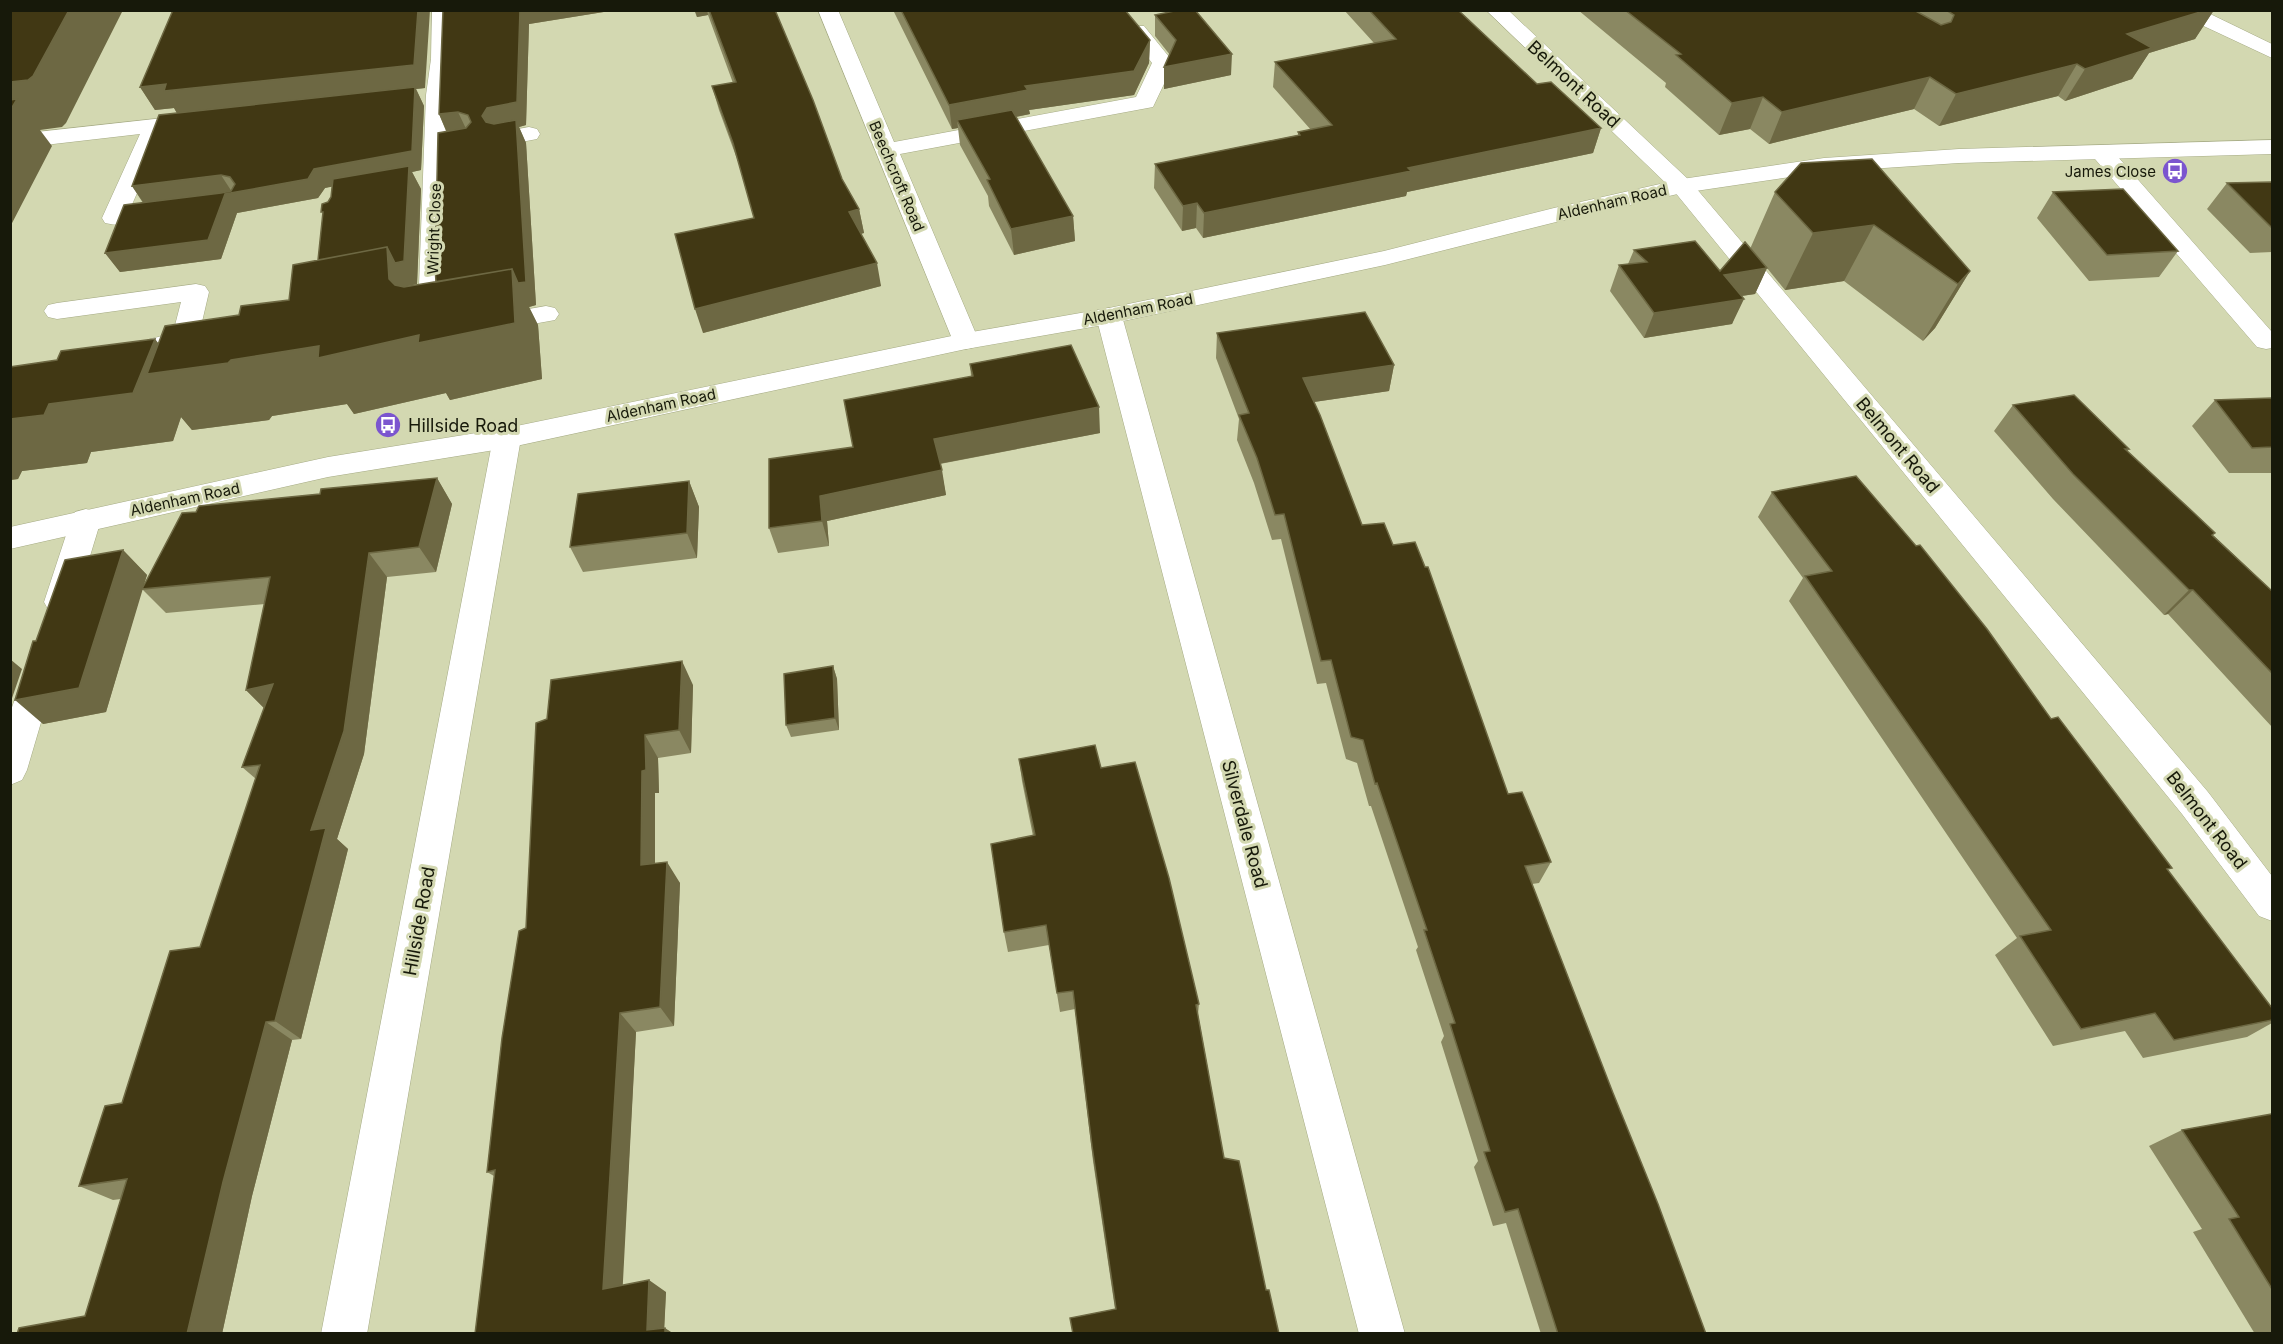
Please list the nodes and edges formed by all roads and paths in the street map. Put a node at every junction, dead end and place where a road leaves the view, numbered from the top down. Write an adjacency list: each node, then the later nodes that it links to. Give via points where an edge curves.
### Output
1 (442, 10): 17 (street, Wright Close, via 441,59 425,96 447,147 424,179 433,302)
2 (828, 10): 13 (street, Beechcroft Road)
3 (1496, 10): 15 (street, Belmont Road)
4 (2185, 10): 6 (street)
5 (1137, 30): 13 (street, via 1163,63 1145,102)
6 (2272, 52)
7 (221, 119): 8 (street)
8 (155, 126): 11 (street); 16 (street, via 114,219)
9 (529, 134): 10 (street)
10 (505, 138)
11 (10, 142)
12 (2272, 147): 14 (street, Aldenham Road)
13 (886, 150): 22 (street, Beechcroft Road)
14 (2103, 154): 15 (street, Aldenham Road, via 1959,156 1824,165); 23 (street)
15 (1682, 186): 20 (street, Aldenham Road, via 1384,258); 29 (street, Belmont Road, via 2195,803)
16 (190, 208)
17 (373, 303)
18 (57, 311): 24 (street, via 196,292 197,336)
19 (546, 314): 21 (street)
20 (1108, 315): 22 (street, Aldenham Road); 31 (street, Silverdale Road)
21 (469, 328)
22 (966, 341): 25 (street, Aldenham Road)
23 (2266, 341)
24 (131, 350)
25 (507, 438): 26 (street, Aldenham Road, via 328,467); 30 (street, Hillside Road)
26 (86, 520): 27 (street, Aldenham Road); 28 (street)
27 (10, 538)
28 (10, 770)
29 (2272, 904)
30 (344, 1334)
31 (1382, 1334)

